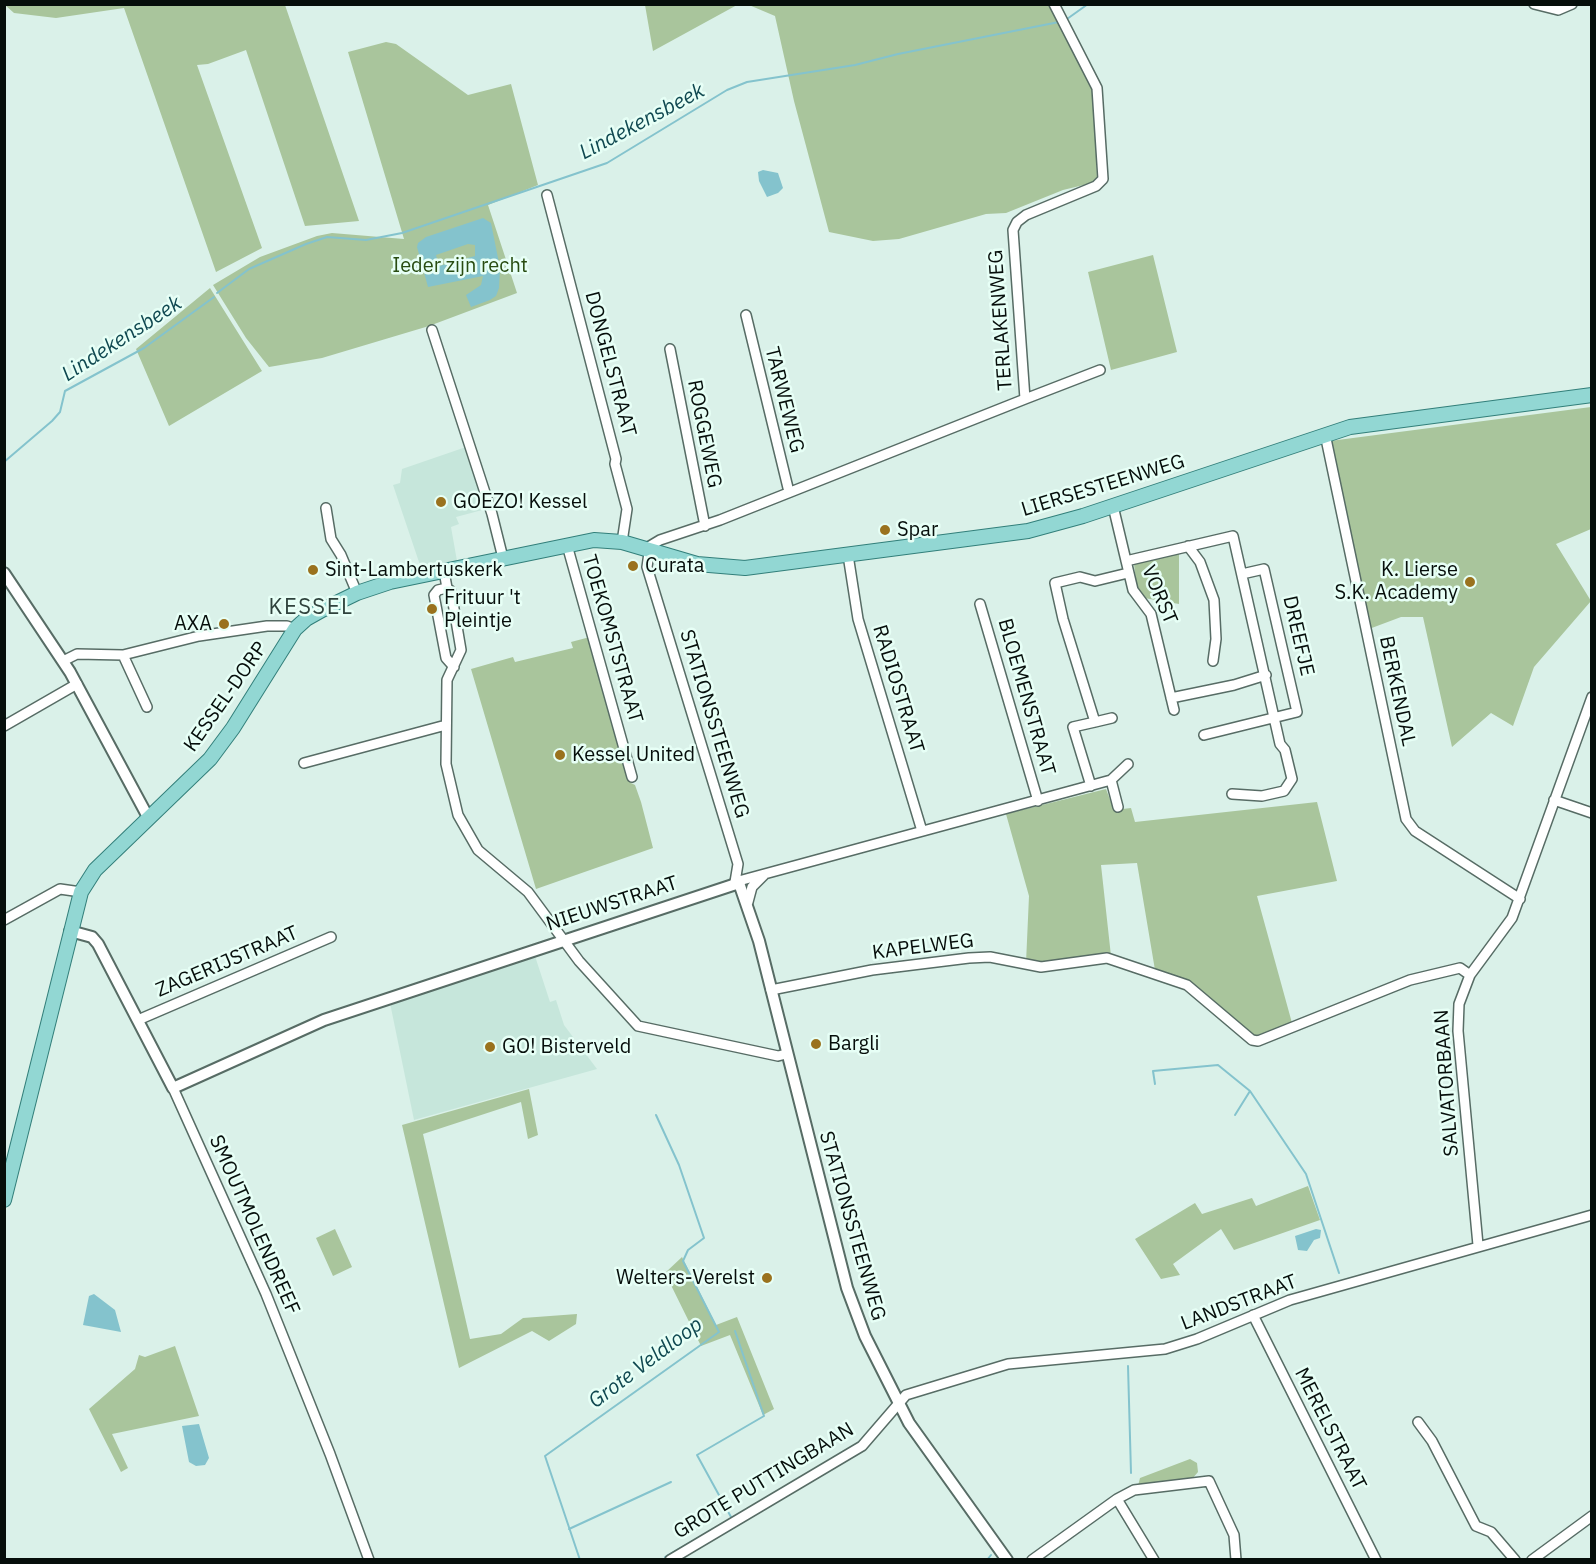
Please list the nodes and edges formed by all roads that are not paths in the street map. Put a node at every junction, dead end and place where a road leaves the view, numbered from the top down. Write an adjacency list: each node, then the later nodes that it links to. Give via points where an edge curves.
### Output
1 (1054, 4): 10 (street, TERLAKENWEG, via 1097,88 1103,179 1096,186 1026,215 1013,230)
2 (1534, 4): 3 (street, via 1557,10)
3 (1572, 4)
4 (548, 195): 16 (street, DONGELSTRAAT, via 627,509)
5 (746, 315): 12 (street, TARWEWEG)
6 (432, 330): 21 (street)
7 (670, 349): 15 (street, ROGGEWEG)
8 (1100, 370): 10 (street)
9 (1592, 395): 11 (main road, LIERSESTEENWEG, via 1350,427)
10 (1025, 399): 12 (street, TERLAKENWEG)
11 (1325, 434): 13 (main road, LIERSESTEENWEG); 62 (street, BERKENDAL, via 1406,819 1415,831)
12 (789, 492): 15 (street, TERLAKENWEG)
13 (1113, 506): 20 (main road, LIERSESTEENWEG, via 1028,531); 22 (street, VORST)
14 (326, 508): 28 (street, via 331,539)
15 (705, 526): 19 (street, TERLAKENWEG, via 654,542)
16 (622, 542): 17 (main road, KESSEL-DORP, via 594,540); 19 (main road, LIERSESTEENWEG)
17 (567, 545): 21 (main road, KESSEL-DORP); 49 (street, TOEKOMSTSTRAAT)
18 (1188, 546): 22 (street); 26 (street, DREEFJE, via 1233,536); 33 (street, via 1200,562 1214,600)
19 (648, 551): 20 (main road, LIERSESTEENWEG, via 726,568); 60 (street, STATIONSSTEENWEG, via 647,567 738,864)
20 (848, 555): 58 (street, RADIOSTRAAT, via 858,619)
21 (503, 558): 23 (main road, KESSEL-DORP)
22 (1126, 561): 25 (street, VORST)
23 (444, 571): 27 (street); 28 (main road, KESSEL-DORP)
24 (4, 573): 32 (street)
25 (1128, 573): 38 (street, VORST, via 1133,590 1151,614); 43 (street, via 1095,581 1080,577 1055,583)
26 (1242, 574): 35 (street, DREEFJE); 41 (street, DREEFJE, via 1263,569 1266,580 1297,712)
27 (447, 588): 34 (street, via 451,591 461,650); 34 (street, via 434,595 446,658)
28 (357, 593): 30 (main road, KESSEL-DORP, via 306,619)
29 (980, 604): 54 (street, BLOEMENSTRAAT)
30 (295, 629): 31 (street, via 267,626 213,634); 57 (main road, KESSEL-DORP, via 216,752)
31 (123, 655): 32 (street, via 77,654); 39 (street)
32 (63, 661): 36 (street)
33 (1213, 661)
34 (454, 667): 44 (street, via 447,681)
35 (1266, 675): 38 (street); 41 (street, DREEFJE)
36 (77, 684): 45 (street); 57 (street)
37 (1592, 697): 53 (street, SALVATORBAAN)
38 (1171, 698): 40 (street, VORST)
39 (147, 707)
40 (1174, 710)
41 (1276, 717): 46 (street, DREEFJE); 52 (street, via 1292,779 1284,791 1262,796)
42 (1112, 718): 43 (street)
43 (1095, 722): 51 (street, via 1072,727)
44 (446, 725): 47 (street); 67 (street, via 446,764 458,815 468,834 480,853 528,892)
45 (4, 726)
46 (1204, 735)
47 (304, 763)
48 (1128, 764): 50 (street)
49 (632, 777)
50 (1111, 780): 51 (street); 55 (street)
51 (1090, 786): 54 (street, NIEUWSTRAAT)
52 (1232, 794)
53 (1554, 800): 56 (street); 62 (street, SALVATORBAAN)
54 (1038, 801): 58 (street, NIEUWSTRAAT)
55 (1118, 807)
56 (1592, 813)
57 (148, 818): 61 (main road, KESSEL-DORP, via 95,870)
58 (922, 831): 59 (street, NIEUWSTRAAT)
59 (767, 873): 60 (street, NIEUWSTRAAT); 63 (street, via 752,887)
60 (735, 882): 63 (street, STATIONSSTEENWEG, via 741,885); 67 (street, NIEUWSTRAAT)
61 (81, 892): 64 (street, via 60,889); 65 (main road, KESSEL-DORP)
62 (1520, 898): 68 (street, SALVATORBAAN, via 1499,939)
63 (748, 902): 69 (street, STATIONSSTEENWEG)
64 (4, 920)
65 (70, 931): 70 (street, SMOUTMOLENDREEF, via 92,937 98,944); 73 (main road, KESSEL-DORP)
66 (331, 937): 70 (street, ZAGERIJSTRAAT)
67 (562, 940): 71 (street, via 638,1026 778,1056); 72 (street, NIEUWSTRAAT, via 324,1020)
68 (1470, 975): 69 (street, KAPELWEG, via 1460,968 1410,980 1258,1041 1187,985 1107,958 1041,967 990,957 969,958 872,970); 75 (street, SALVATORBAAN, via 1459,1004 1458,1031)
69 (771, 990): 71 (street, STATIONSSTEENWEG)
70 (138, 1020): 72 (street, SMOUTMOLENDREEF)
71 (786, 1054): 77 (street, STATIONSSTEENWEG, via 847,1288 872,1353)
72 (173, 1088): 81 (street, SMOUTMOLENDREEF, via 266,1294)
73 (4, 1200)
74 (1592, 1215): 75 (street, LANDSTRAAT)
75 (1478, 1245): 76 (street, LANDSTRAAT, via 1290,1300)
76 (1253, 1315): 77 (street, LANDSTRAAT, via 1165,1349 1008,1364 917,1390); 87 (street, MERELSTRAAT)
77 (897, 1402): 82 (street, GROTE PUTTINGBAAN, via 862,1446); 83 (street, STATIONSSTEENWEG)
78 (1418, 1422): 88 (street, via 1476,1526 1491,1532)
79 (1117, 1499): 84 (street); 85 (street); 86 (street, via 1134,1490 1209,1481 1234,1535)
80 (1592, 1516): 89 (street)
81 (369, 1560)
82 (670, 1560)
83 (1007, 1560)
84 (1032, 1560)
85 (1154, 1560)
86 (1236, 1560)
87 (1376, 1560)
88 (1515, 1560)
89 (1532, 1560)

